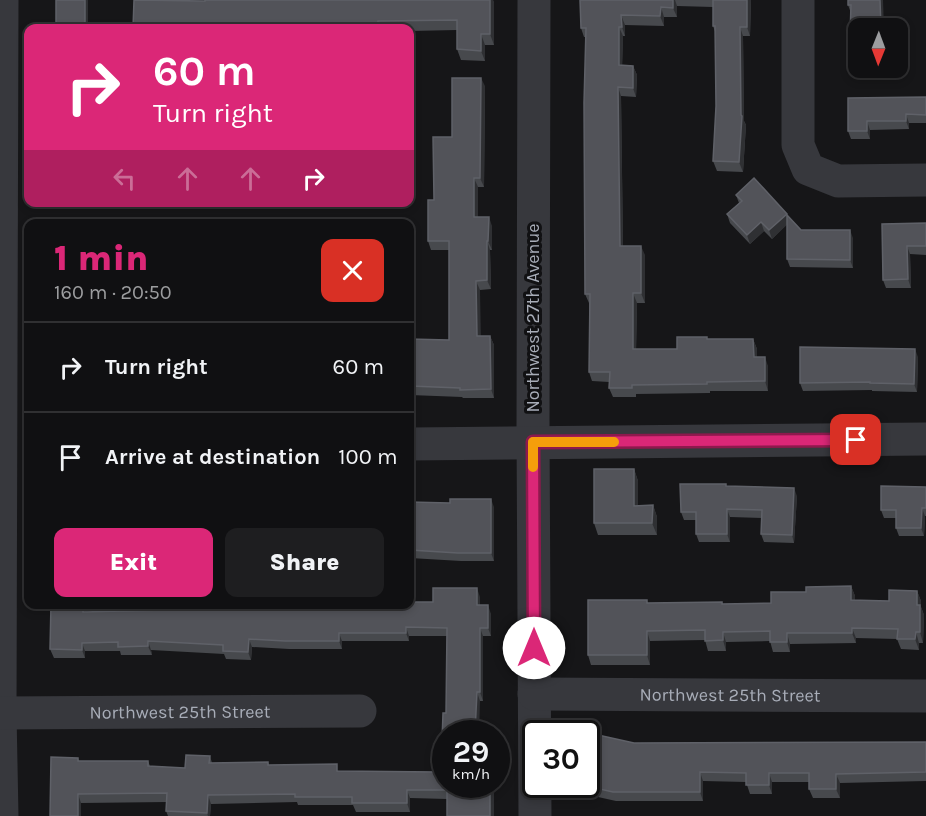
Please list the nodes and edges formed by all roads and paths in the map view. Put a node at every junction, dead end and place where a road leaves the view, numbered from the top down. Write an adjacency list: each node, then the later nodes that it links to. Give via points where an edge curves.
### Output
1 (2, 0): 5 (street)
2 (534, 0): 7 (street, Northwest 27th Avenue)
3 (798, 0): 4 (street, via 798,145 808,169 838,181)
4 (926, 180)
5 (16, 195): 12 (street)
6 (926, 439): 7 (street)
7 (533, 442): 8 (street); 9 (street, Northwest 27th Avenue)
8 (414, 444)
9 (534, 694): 10 (street, Northwest 25th Street); 14 (street, Northwest 27th Avenue)
10 (926, 696)
11 (360, 711): 12 (street, Northwest 25th Street)
12 (0, 714): 13 (street)
13 (2, 816)
14 (535, 816)

